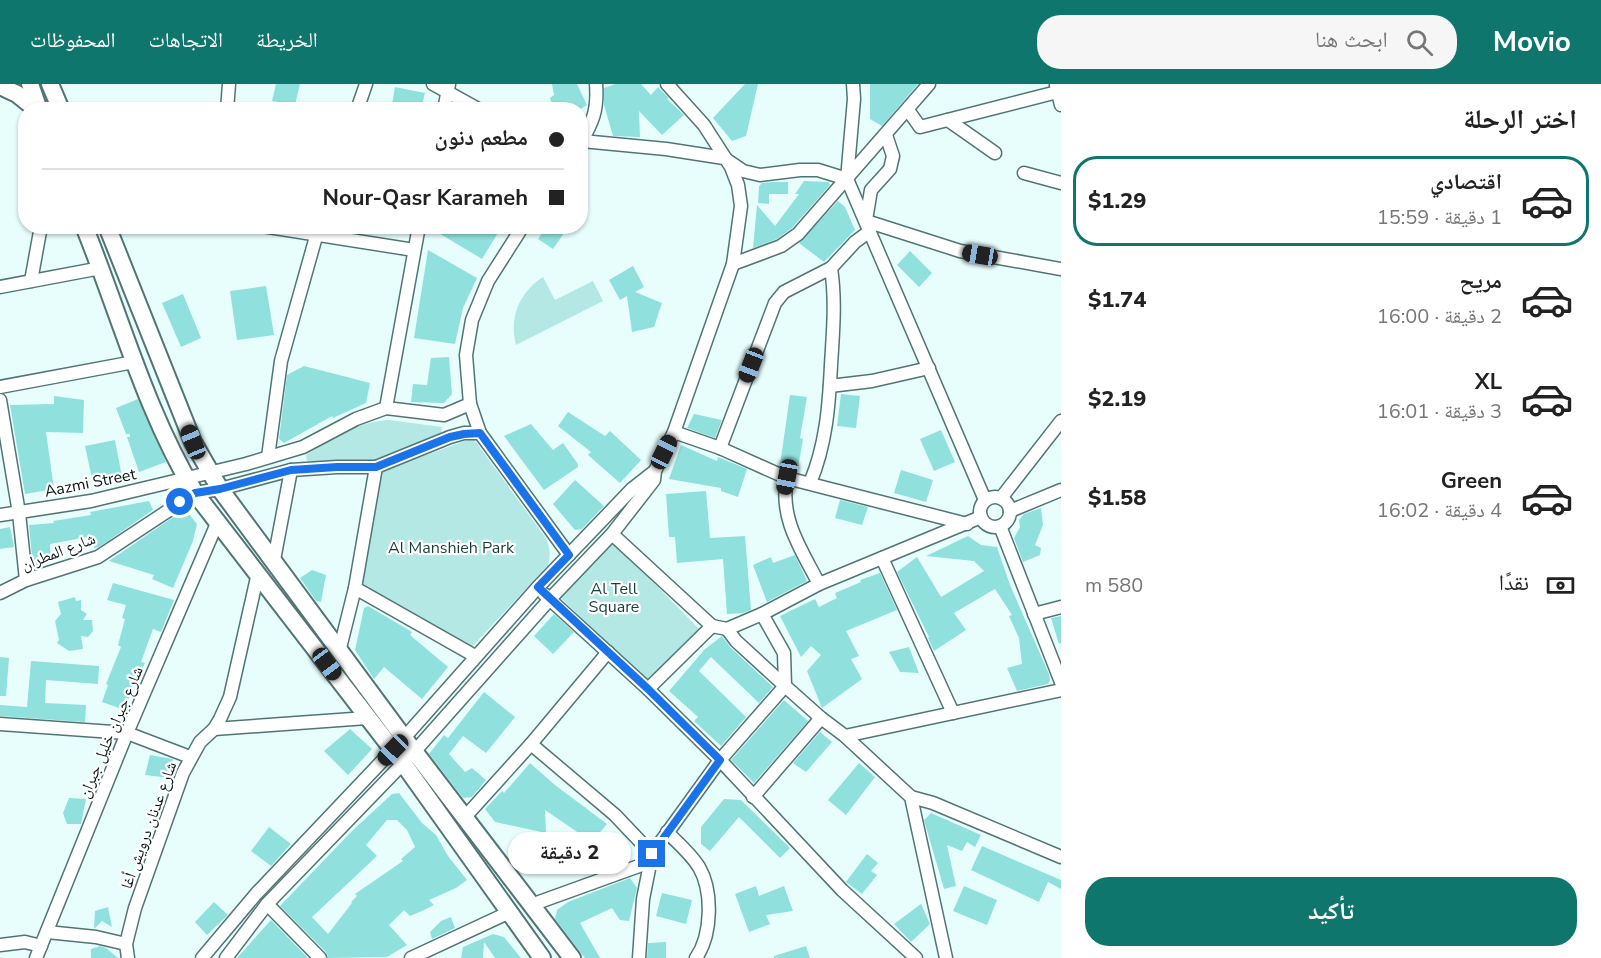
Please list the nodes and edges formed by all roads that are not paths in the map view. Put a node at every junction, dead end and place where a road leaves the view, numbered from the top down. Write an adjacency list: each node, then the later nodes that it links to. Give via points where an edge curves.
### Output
1 (30, 84): 14 (highway)
2 (50, 84): 15 (highway)
3 (230, 84): 16 (street)
4 (366, 84): 17 (street)
5 (433, 84): 11 (street)
6 (596, 84): 22 (street, via 596,109)
7 (667, 84): 26 (street, via 704,125)
8 (853, 84): 28 (street)
9 (930, 84): 20 (street)
10 (0, 86): 13 (highway)
11 (448, 88): 18 (street)
12 (1058, 89): 19 (street); 21 (street)
13 (28, 102)
14 (36, 102)
15 (58, 102)
16 (228, 102)
17 (360, 102)
18 (468, 102)
19 (1061, 105)
20 (908, 110): 21 (street, via 920,127); 23 (street)
21 (948, 120): 25 (street)
22 (588, 131)
23 (886, 135): 28 (street); 30 (street, via 893,156 890,169 871,190)
24 (588, 143): 26 (street)
25 (994, 153)
26 (724, 158): 28 (street, via 743,171 760,175 818,170); 39 (street, via 736,177 740,195)
27 (1024, 173): 29 (street)
28 (847, 179): 30 (street); 39 (street, via 790,242)
29 (1061, 183)
30 (868, 226): 41 (street); 42 (street, via 960,251); 46 (street)
31 (40, 234): 43 (street)
32 (87, 234): 40 (highway)
33 (110, 234): 64 (highway, via 193,442)
34 (317, 234): 59 (street, via 281,361)
35 (333, 234): 38 (street)
36 (417, 234): 38 (street)
37 (518, 234): 50 (street, via 488,281 472,320 466,355)
38 (414, 250): 51 (street)
39 (733, 264): 54 (street)
40 (100, 268): 43 (street); 45 (highway)
41 (831, 268): 47 (street, via 835,314); 58 (street, via 784,292 775,303)
42 (1061, 269)
43 (31, 281): 44 (street)
44 (0, 287)
45 (134, 362): 48 (street); 67 (highway)
46 (929, 368): 47 (street); 71 (street)
47 (830, 386): 66 (street, via 825,438)
48 (0, 387)
49 (0, 400): 73 (street)
50 (470, 404): 52 (street); 55 (street)
51 (386, 408): 52 (street); 57 (street)
52 (444, 415): 56 (street)
53 (1061, 421): 70 (street)
54 (674, 432): 58 (street); 63 (street)
55 (480, 433): 56 (street); 80 (street)
56 (450, 437): 60 (street)
57 (303, 447): 59 (street); 61 (street)
58 (720, 448): 65 (street)
59 (268, 457): 64 (street)
60 (376, 467): 61 (street, شارع المطران); 87 (street)
61 (308, 468): 62 (street, شارع المطران)
62 (291, 470): 68 (street, شارع المطران); 82 (street)
63 (655, 471): 79 (street, via 650,488); 80 (street, via 632,489)
64 (210, 472): 67 (street); 68 (highway)
65 (787, 477): 66 (street); 85 (street, via 784,504)
66 (810, 483): 77 (street)
67 (191, 485): 68 (street, شارع المطران); 73 (street, Aazmi Street); 76 (highway); 84 (street, شارع المطران, via 98,557)
68 (220, 489): 82 (highway)
69 (1061, 490): 72 (street)
70 (1001, 498): 71 (street); 72 (street)
71 (985, 500): 75 (street)
72 (1010, 511): 78 (street)
73 (19, 513): 74 (street, Aazmi Street); 84 (street)
74 (0, 515)
75 (981, 517): 77 (street); 78 (street, via 987,524)
76 (218, 521): 83 (highway); 107 (street, شارع جبران خليل جبران)
77 (967, 524): 81 (street)
78 (1000, 526): 92 (street)
79 (612, 534): 89 (street); 93 (street)
80 (569, 555): 86 (street)
81 (882, 558): 85 (street); 102 (street)
82 (274, 560): 95 (highway)
83 (258, 573): 103 (highway); 106 (street, شارع عدنان درويش أغا, via 233,685)
84 (26, 580): 88 (street, شارع المطران)
85 (819, 585): 91 (street)
86 (538, 587): 89 (street); 97 (street)
87 (355, 588): 95 (street); 97 (street)
88 (0, 593)
89 (550, 599): 96 (street); 110 (street)
90 (1061, 607): 92 (street)
91 (762, 614): 94 (street); 99 (street, via 784,653)
92 (1034, 614): 98 (street)
93 (712, 626): 94 (street); 100 (street)
94 (727, 628): 99 (street)
95 (339, 652): 110 (highway)
96 (608, 652): 100 (street); 109 (street)
97 (475, 656): 110 (street)
98 (1061, 682)
99 (785, 686): 104 (street); 112 (street)
100 (648, 689): 112 (street)
101 (1061, 690): 102 (street)
102 (953, 713): 108 (street)
103 (368, 718): 106 (street); 110 (highway)
104 (820, 718): 108 (street); 113 (street)
105 (0, 724): 107 (street)
106 (214, 729): 111 (street, شارع عدنان درويش أغا)
107 (127, 733): 111 (street); 122 (street, شارع جبران خليل جبران)
108 (845, 736): 114 (street)
109 (531, 744): 115 (street); 118 (street, via 615,815)
110 (404, 750): 115 (highway); 119 (street); 121 (highway); 127 (street, via 256,894)
111 (190, 757): 123 (street, شارع عدنان درويش أغا, via 135,908)
112 (720, 760): 113 (street); 116 (street)
113 (753, 797): 135 (street, via 842,890)
114 (911, 797): 117 (street); 136 (street)
115 (465, 817): 120 (highway)
116 (667, 832): 118 (street); 134 (street, via 700,869 707,890 706,934)
117 (1061, 857)
118 (651, 858): 120 (street); 133 (street, via 643,899)
119 (267, 904): 128 (street); 129 (street)
120 (531, 905): 132 (highway)
121 (510, 912): 130 (street); 131 (highway)
122 (47, 932): 123 (street); 125 (street, شارع جبران خليل جبران)
123 (126, 944): 126 (street, شارع عدنان درويش أغا)
124 (0, 945): 125 (street, via 25,942)
125 (39, 952)
126 (128, 958)
127 (202, 958)
128 (226, 958)
129 (320, 958)
130 (411, 958)
131 (542, 958)
132 (572, 958)
133 (639, 958)
134 (696, 958)
135 (916, 958)
136 (946, 958)

